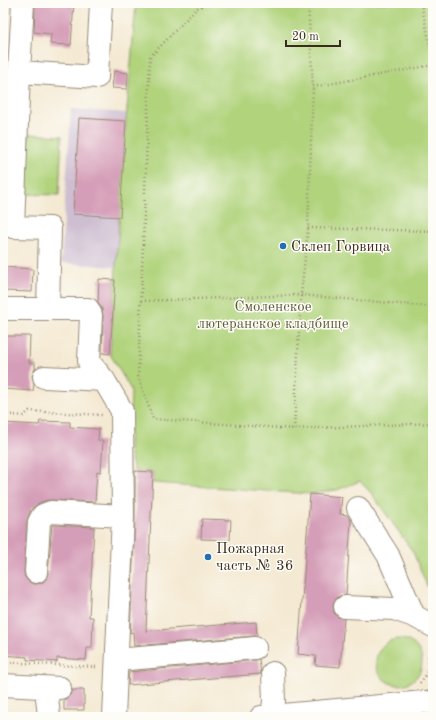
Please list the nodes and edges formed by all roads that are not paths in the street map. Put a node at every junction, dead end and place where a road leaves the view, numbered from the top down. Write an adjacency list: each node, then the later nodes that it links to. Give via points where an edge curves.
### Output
1 (99, 5): 3 (street, via 97,77)
2 (16, 14): 3 (street)
3 (19, 72): 5 (street, via 13,227 50,228)
4 (3, 309): 5 (street)
5 (48, 309): 7 (street, via 88,309 91,315 89,362)
6 (44, 377): 7 (street)
7 (104, 380): 9 (street, via 122,411)
8 (358, 508): 12 (street, via 388,555)
9 (123, 516): 10 (street, via 51,512 43,515 39,522); 15 (street)
10 (36, 572)
11 (345, 607): 12 (street, via 394,609)
12 (414, 616): 13 (street)
13 (433, 626)
14 (255, 648): 15 (street)
15 (117, 660): 21 (street)
16 (273, 673): 19 (street, via 274,701)
17 (3, 685): 20 (street, via 53,688)
18 (433, 703): 19 (street)
19 (266, 716)
20 (49, 717)
21 (114, 717)

